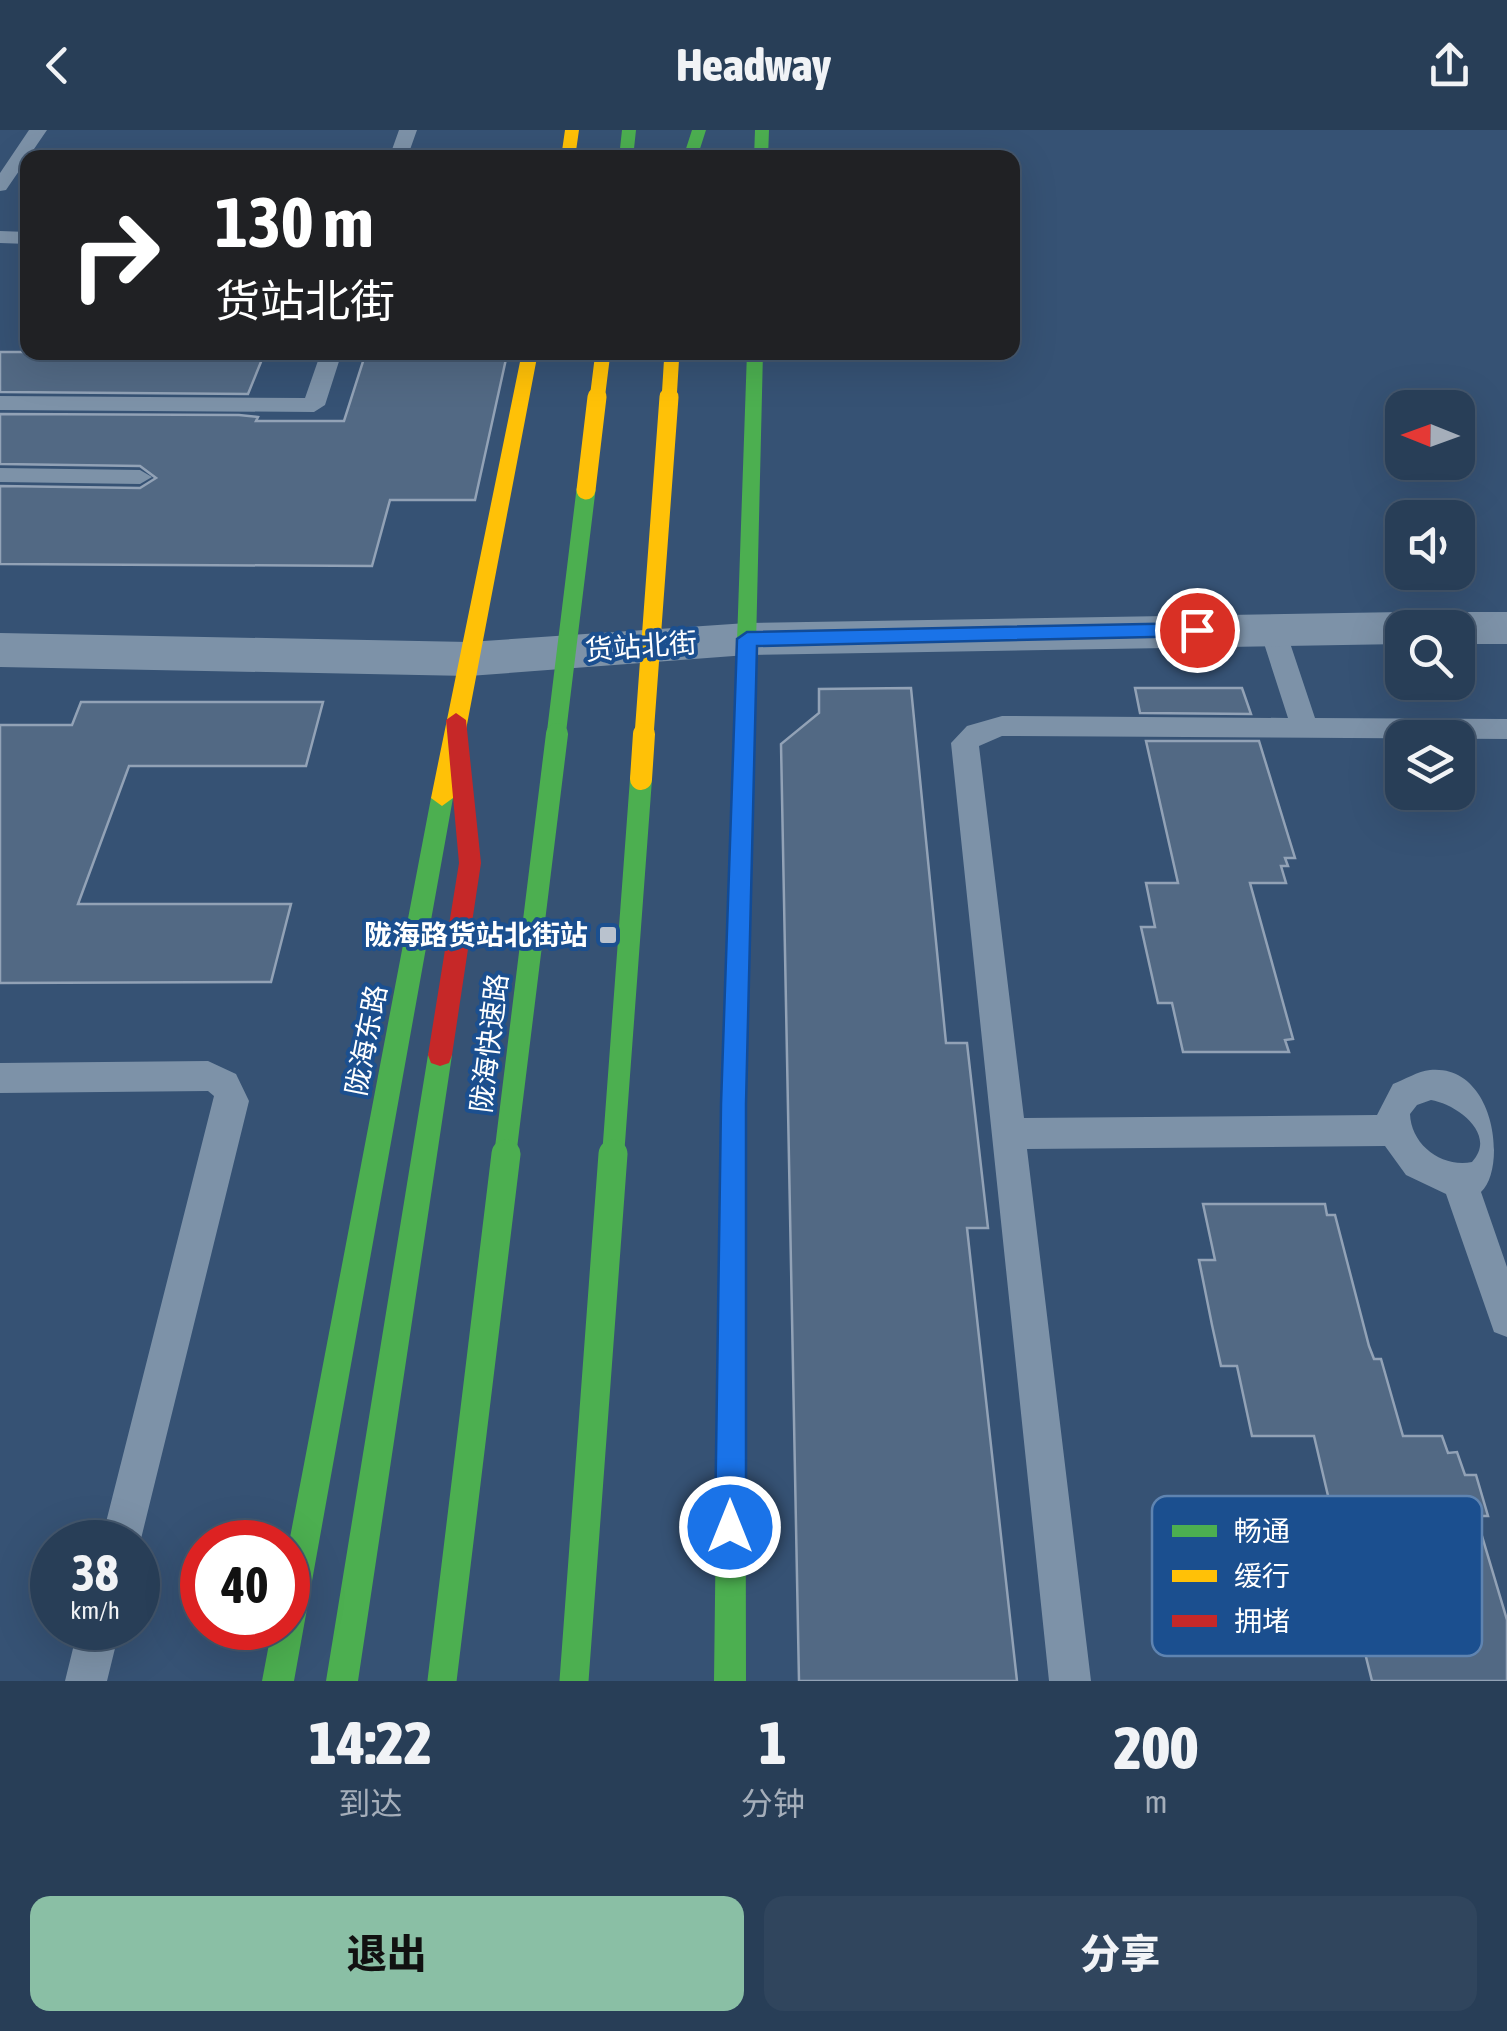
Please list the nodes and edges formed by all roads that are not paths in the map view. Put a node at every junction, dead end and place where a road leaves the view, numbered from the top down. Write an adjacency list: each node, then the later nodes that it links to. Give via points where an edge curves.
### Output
1 (20, 157): 2 (lane)
2 (0, 186)
3 (329, 360): 8 (lane, via 314,405)
4 (528, 360): 17 (main road, 陇海东路)
5 (602, 360): 31 (main road, 陇海快速路, bridge)
6 (671, 360): 32 (main road, bridge)
7 (755, 360): 15 (main road)
8 (0, 403)
9 (0, 476): 10 (lane)
10 (140, 477)
11 (1272, 628): 12 (street, 货站北街); 15 (street, 货站北街); 19 (lane)
12 (1385, 628)
13 (1475, 628): 14 (street)
14 (1507, 628)
15 (747, 639): 17 (street, 货站北街); 33 (main road, via 733,1104)
16 (0, 650): 17 (street, 货站北街)
17 (470, 659): 18 (main road, 陇海东路)
18 (456, 720): 29 (main road, 陇海东路); 30 (main road, via 470,863)
19 (1305, 728): 20 (lane); 23 (lane, via 1002,726 964,743)
20 (1507, 729)
21 (0, 1078): 26 (lane, via 208,1076 229,1088 232,1100)
22 (1394, 1130): 23 (lane); 24 (lane, via 1418,1164); 24 (lane, via 1392,1113 1411,1088 1430,1084 1470,1098 1498,1132 1500,1150 1493,1167)
23 (1009, 1134): 34 (lane)
24 (1459, 1180): 25 (lane)
25 (1507, 1319)
26 (127, 1520)
27 (94, 1650): 28 (lane)
28 (86, 1681)
29 (278, 1681)
30 (342, 1681)
31 (442, 1681)
32 (574, 1681)
33 (730, 1681)
34 (1070, 1681)

